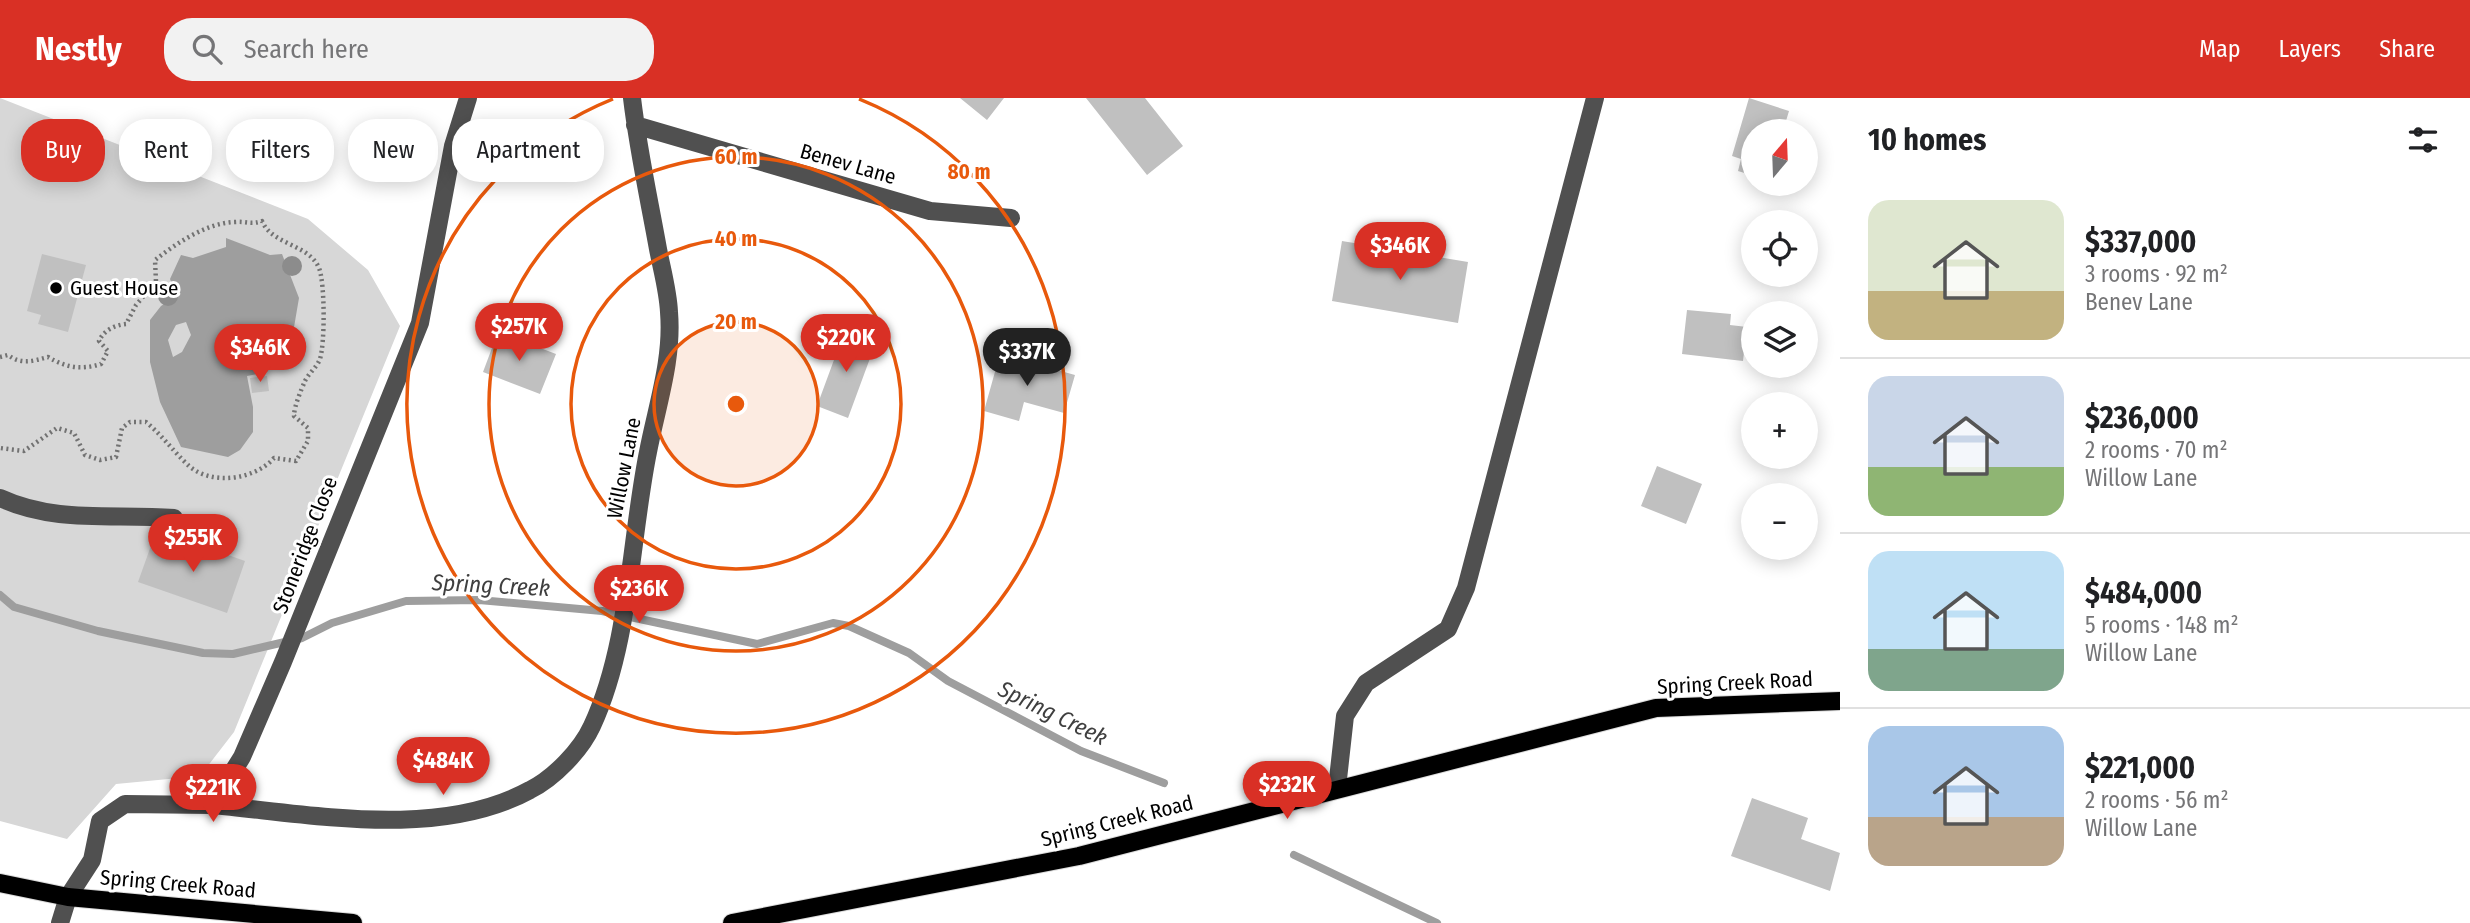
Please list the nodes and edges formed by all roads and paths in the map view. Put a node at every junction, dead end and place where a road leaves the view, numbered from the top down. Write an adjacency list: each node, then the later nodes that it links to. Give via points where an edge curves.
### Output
1 (468, 98): 12 (street, Stoneridge Close, via 453,146 420,323 284,662 242,757)
2 (632, 98): 4 (street, Willow Lane)
3 (1595, 98): 11 (street, via 1466,589 1448,629 1366,683 1345,716)
4 (635, 125): 5 (street, Benev Lane, via 930,211); 12 (street, Willow Lane, via 670,312 665,383 648,452 614,657 591,729 569,759 531,790 480,809 436,818 380,819)
5 (1011, 218)
6 (0, 356): 7 (path, via 26,362 48,357 84,369 101,364 108,351 99,341 102,334 126,324 156,282 155,260 193,233 237,221 249,226 262,221 267,232 308,255 319,268 324,310 320,360 304,383 294,410 294,416 308,428 308,442 296,461 274,458 254,473 206,476 189,467 169,441 146,422 130,422 122,428 116,457 100,460 85,455 74,433 57,428 24,451)
7 (0, 448)
8 (0, 498): 9 (street, via 36,510 95,519)
9 (174, 518)
10 (1840, 701): 11 (main road, Spring Creek Road, via 1656,708)
11 (1337, 788): 17 (main road, Spring Creek Road, via 1079,856)
12 (212, 805): 14 (street, via 125,804 110,812 100,821 92,860)
13 (0, 883): 14 (main road, Spring Creek Road)
14 (68, 897): 15 (street); 16 (main road, Spring Creek Road)
15 (60, 923)
16 (353, 923)
17 (732, 923)

